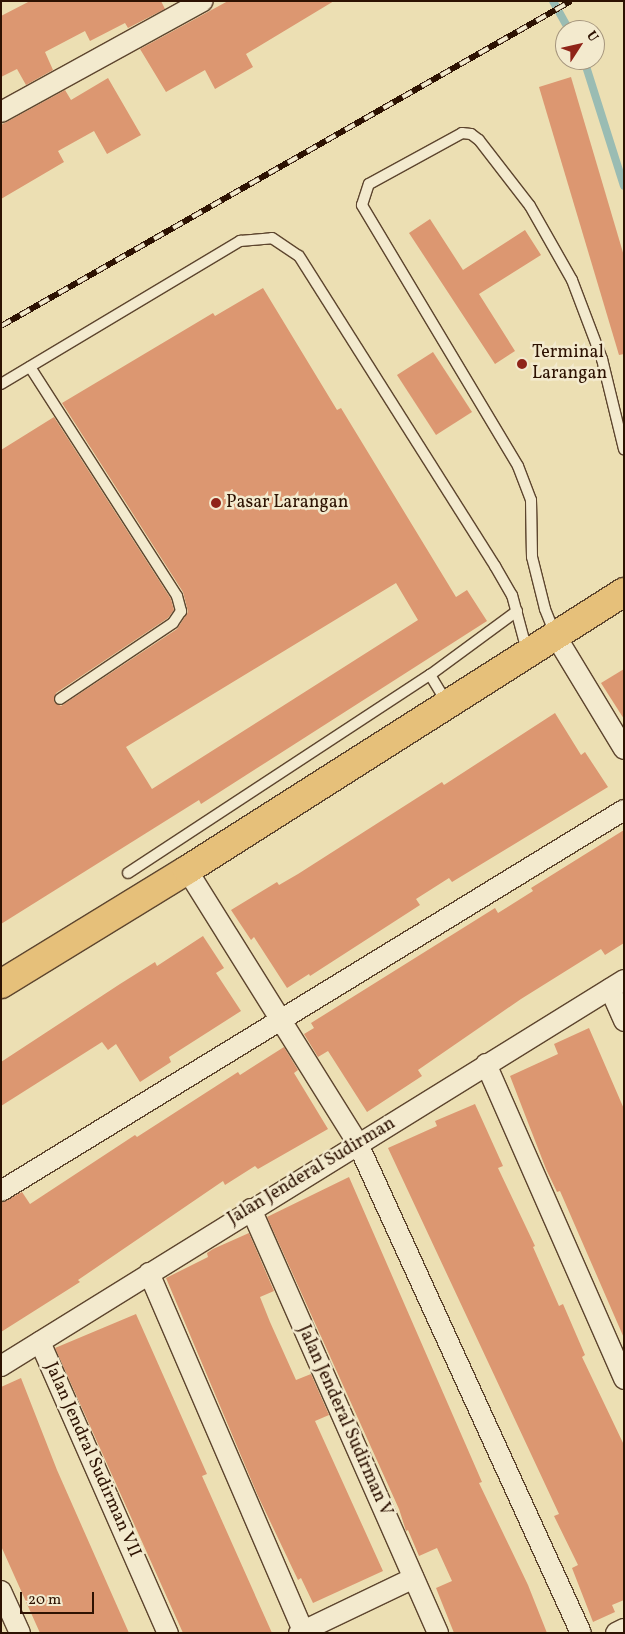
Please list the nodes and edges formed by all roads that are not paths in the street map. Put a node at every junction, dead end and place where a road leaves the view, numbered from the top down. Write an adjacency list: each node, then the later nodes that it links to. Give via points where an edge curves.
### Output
1 (203, 1): 2 (street)
2 (1, 112)
3 (30, 366): 4 (lane); 7 (lane, via 240,241 272,238 299,256 495,566 512,595); 11 (lane, via 177,596 181,610 173,623)
4 (1, 384)
5 (624, 449): 8 (lane, via 602,359 572,280 530,206 479,140 471,134 462,133 369,184 362,205 518,466 530,500 532,557)
6 (624, 592): 8 (highway)
7 (517, 611): 9 (lane); 10 (lane)
8 (555, 635): 9 (highway); 13 (street)
9 (528, 653): 12 (highway)
10 (430, 675): 12 (lane); 16 (lane)
11 (60, 699)
12 (448, 704): 15 (highway)
13 (624, 749)
14 (624, 810): 19 (street)
15 (186, 870): 17 (highway); 19 (street)
16 (128, 874)
17 (1, 984)
18 (617, 984): 20 (street); 21 (street, Jalan Jenderal Sudirman)
19 (280, 1021): 22 (street); 23 (street)
20 (624, 1021)
21 (486, 1064): 22 (street, Jalan Jenderal Sudirman); 28 (street)
22 (358, 1144): 24 (street, Jalan Jenderal Sudirman); 36 (street)
23 (1, 1191)
24 (251, 1209): 25 (street, Jalan Jenderal Sudirman); 29 (street, Jalan Jenderal Sudirman V)
25 (149, 1273): 26 (street, Jalan Jenderal Sudirman); 32 (street)
26 (40, 1342): 27 (street, Jalan Jenderal Sudirman); 34 (street, Jalan Jendral Sudirman VII)
27 (1, 1366)
28 (624, 1379)
29 (414, 1578): 32 (street); 35 (street, Jalan Jenderal Sudirman V)
30 (1, 1591): 33 (street)
31 (624, 1629): 37 (street)
32 (301, 1632)
33 (20, 1633)
34 (168, 1633)
35 (438, 1633)
36 (581, 1633)
37 (616, 1633)

